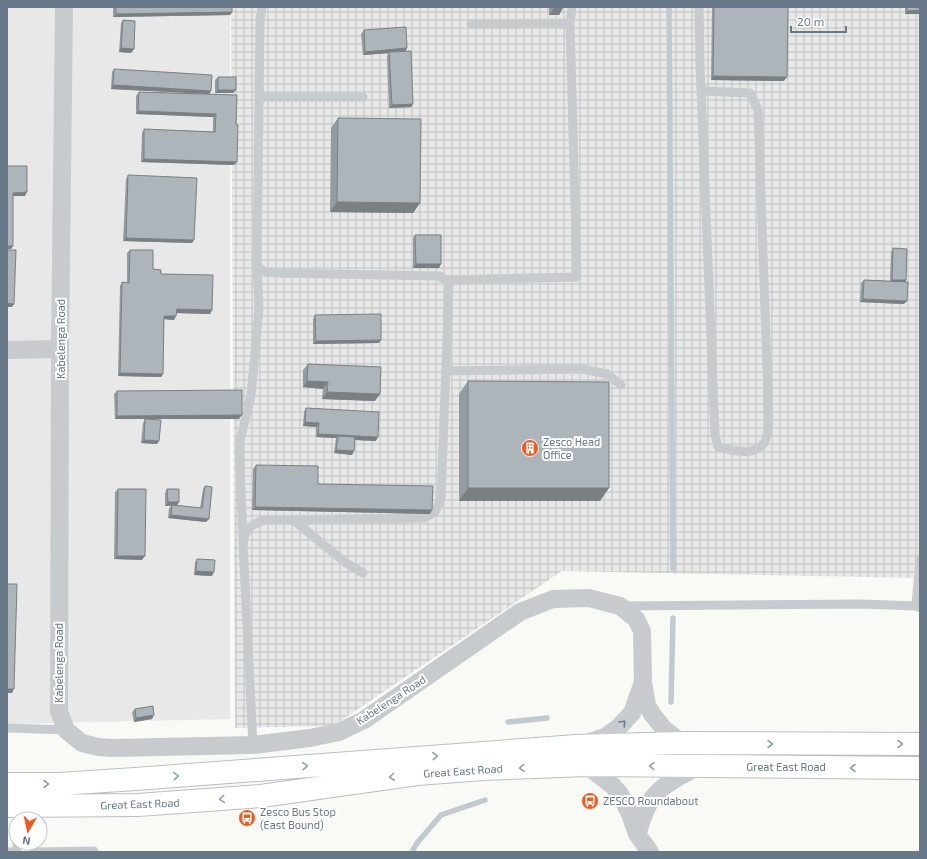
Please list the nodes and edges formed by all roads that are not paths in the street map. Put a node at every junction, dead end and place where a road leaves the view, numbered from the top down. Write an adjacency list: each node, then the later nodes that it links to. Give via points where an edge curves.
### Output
1 (64, 7): 12 (street, Kabelenga Road)
2 (262, 7): 8 (lane)
3 (572, 7): 5 (lane)
4 (699, 7): 7 (lane)
5 (570, 23): 6 (lane); 11 (lane, via 577,277)
6 (471, 24)
7 (702, 91): 7 (lane, via 750,92 758,110 769,424 764,442 753,451 718,447 715,435)
8 (259, 97): 9 (lane); 10 (lane)
9 (363, 97)
10 (257, 264): 11 (lane, via 262,271 277,273 440,276); 17 (lane, via 259,308 252,396 239,444)
11 (446, 280): 14 (lane, via 449,285)
12 (60, 349): 13 (street); 24 (street, Kabelenga Road, via 59,711)
13 (7, 350)
14 (446, 371): 15 (lane, via 582,369 607,374); 16 (lane, via 441,499 435,512 424,518)
15 (621, 385)
16 (292, 520): 17 (lane, via 258,521 246,531); 19 (lane, via 346,563)
17 (243, 543): 27 (lane)
18 (920, 559): 21 (lane)
19 (363, 573)
20 (620, 606): 21 (lane, via 862,604); 22 (street, Kabelenga Road, via 636,619 642,631); 27 (street, Kabelenga Road, via 589,598 553,599 520,612 364,720 339,732)
21 (918, 607)
22 (643, 682): 25 (street, Kabelenga Road, via 647,705 652,714 664,729); 28 (street, Kabelenga Road, one-way to 22, via 605,737 618,728 632,713)
23 (7, 728): 24 (lane)
24 (66, 730): 27 (street, Kabelenga Road, via 82,743 98,747 132,749)
25 (682, 743): 26 (main road, Great East Road, one-way to 26); 28 (main road, Great East Road)
26 (920, 744)
27 (253, 745)
28 (576, 746): 32 (main road, Great East Road, one-way to 28, via 60,784 136,779)
29 (586, 765): 30 (main road, Great East Road, one-way to 29); 33 (main road, Great East Road, one-way to 33, via 417,774 261,796 138,806); 34 (street, via 620,794)
30 (696, 767): 31 (main road, Great East Road, one-way to 30); 34 (street, via 657,793 650,802)
31 (920, 768)
32 (7, 784)
33 (23, 808)
34 (637, 834): 39 (street)
35 (7, 852): 36 (lane)
36 (17, 852): 37 (lane)
37 (34, 852): 38 (lane)
38 (94, 852)
39 (650, 852)

